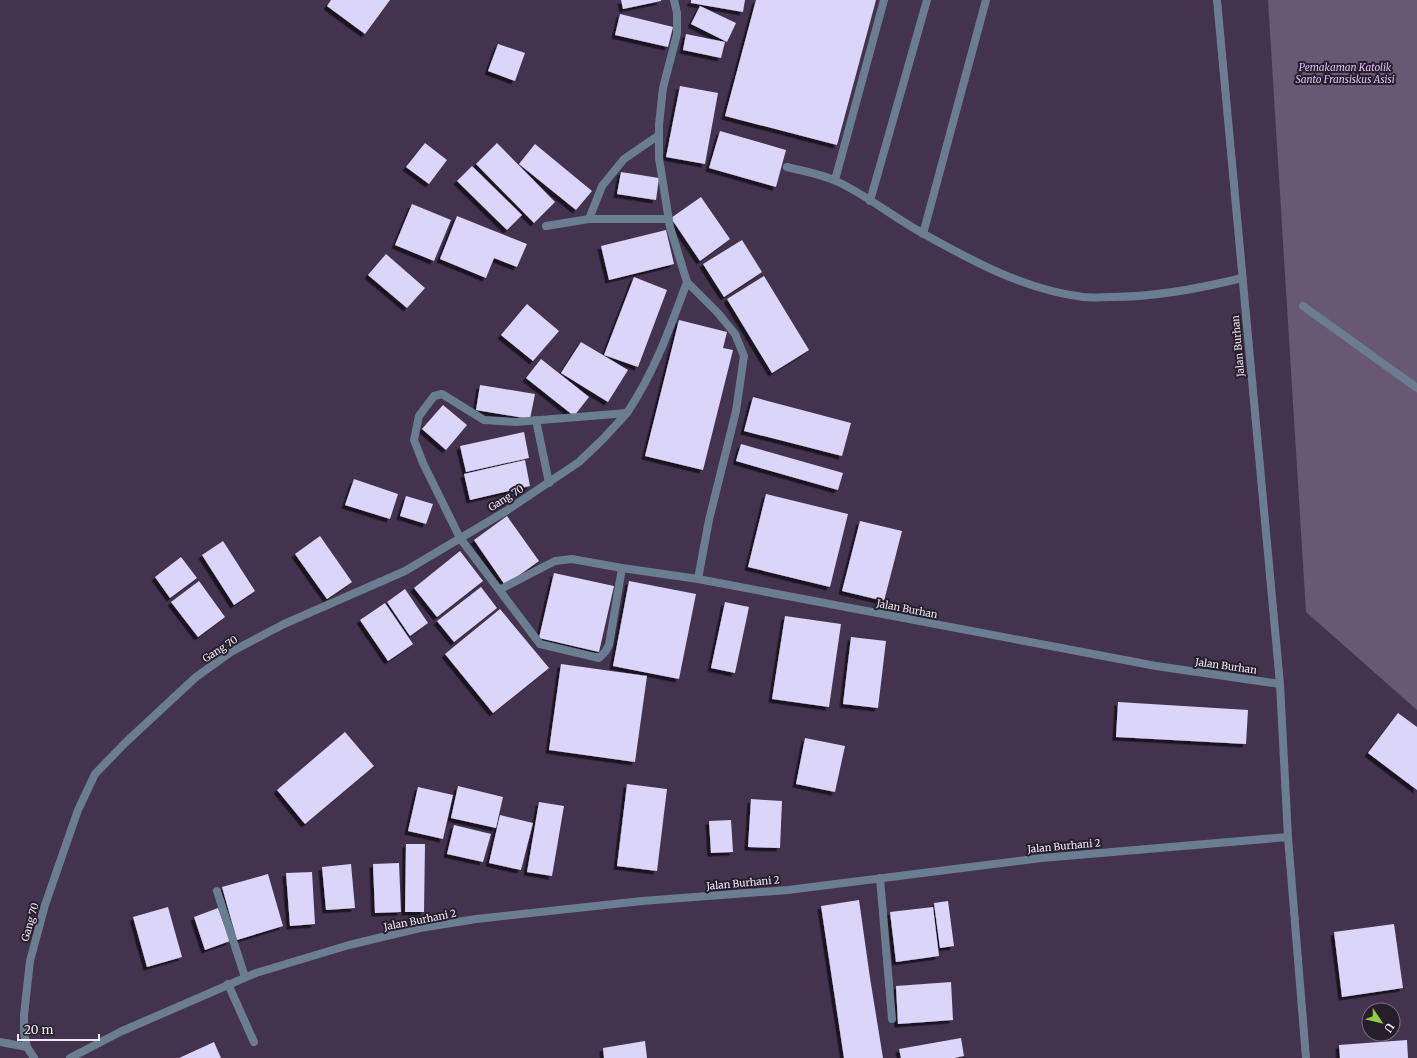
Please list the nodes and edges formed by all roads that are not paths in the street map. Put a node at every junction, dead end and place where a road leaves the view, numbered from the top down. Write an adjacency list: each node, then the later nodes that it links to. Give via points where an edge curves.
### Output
1 (884, 0): 8 (street)
2 (927, 0): 9 (street)
3 (986, 0): 13 (street)
4 (1216, 0): 14 (street, Jalan Burhan)
5 (675, 1): 6 (street, via 677,34 663,88)
6 (659, 135): 10 (street, via 624,159 602,186); 11 (street, via 659,158)
7 (786, 166): 8 (street)
8 (834, 180): 9 (street)
9 (870, 200): 13 (street)
10 (589, 219): 11 (street); 12 (street)
11 (669, 219): 15 (street)
12 (546, 226)
13 (924, 234): 14 (street, via 1025,283 1085,297 1161,294)
14 (1242, 278): 25 (street, Jalan Burhan)
15 (687, 282): 18 (street, Gang 70, via 659,358); 23 (street, via 735,334 744,356 736,411 709,520)
16 (1303, 306): 17 (street)
17 (1417, 388)
18 (627, 413): 19 (street); 20 (street, Gang 70, via 579,462)
19 (536, 420): 20 (street); 21 (street, via 484,420 442,394 434,396 419,416 414,440)
20 (549, 483): 21 (street, Gang 70)
21 (460, 538): 24 (street); 34 (street, Gang 70, via 405,570 284,624 231,652 196,677 95,774 78,810 39,925 30,961 24,1016)
22 (622, 568): 23 (street, Jalan Burhan); 24 (street, Jalan Burhan, via 572,559 555,561); 24 (street, via 609,645 599,658 540,644)
23 (698, 579): 25 (street, Jalan Burhan, via 1133,662)
24 (499, 590)
25 (1280, 684): 26 (street)
26 (1288, 837): 27 (street, Jalan Burhani 2, via 1042,858); 37 (street)
27 (880, 878): 29 (street, Jalan Burhani 2, via 420,928 349,945); 31 (street)
28 (217, 891): 29 (street)
29 (245, 977): 30 (street, Jalan Burhani 2)
30 (228, 984): 33 (street); 36 (street, Jalan Burhani 2, via 122,1031)
31 (892, 1019)
32 (0, 1042): 34 (street)
33 (254, 1042)
34 (27, 1047): 35 (street, Gang 70)
35 (34, 1058)
36 (70, 1058)
37 (1306, 1058)

